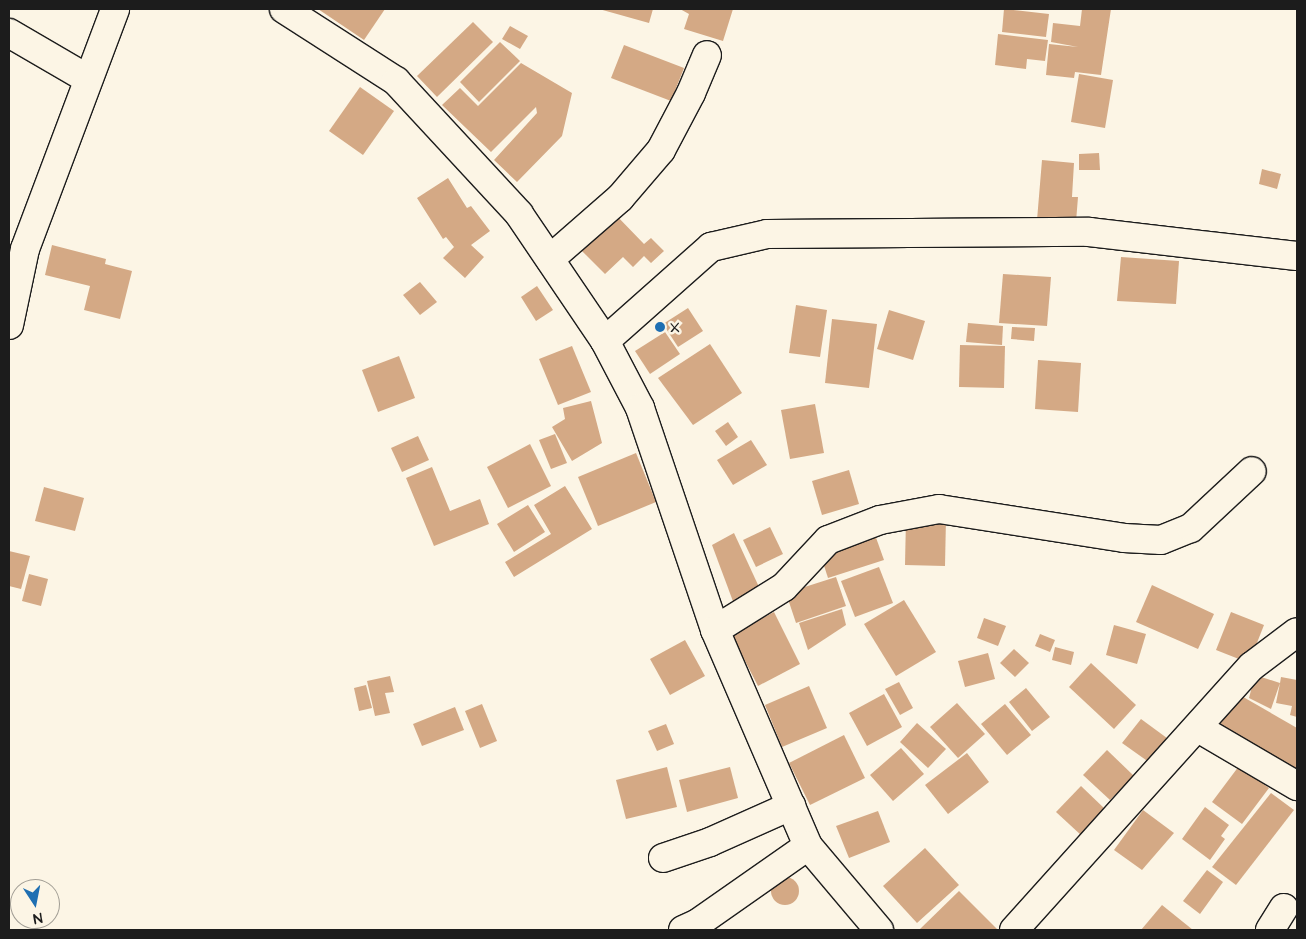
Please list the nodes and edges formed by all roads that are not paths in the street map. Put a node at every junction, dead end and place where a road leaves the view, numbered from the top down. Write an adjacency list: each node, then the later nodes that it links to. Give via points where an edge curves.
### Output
1 (115, 9): 5 (street)
2 (284, 9): 7 (street, via 396,82 518,214)
3 (9, 33): 5 (street)
4 (707, 55): 7 (street, via 661,150 620,198)
5 (88, 80): 8 (street, via 25,248)
6 (1297, 256): 9 (street, via 1089,232 767,234 711,247)
7 (550, 259): 9 (street)
8 (9, 325)
9 (605, 341): 11 (street, via 640,408)
10 (1252, 471): 11 (street, via 1191,528 1161,540 1124,538 939,509 880,520 828,540 784,587)
11 (715, 630): 15 (street)
12 (1297, 632): 13 (street, via 1252,666)
13 (1198, 728): 14 (street); 20 (street)
14 (1297, 786)
15 (791, 806): 16 (street); 17 (street, via 710,842)
16 (808, 846): 18 (street, via 698,923); 19 (street)
17 (663, 858)
18 (683, 930)
19 (879, 930)
20 (1014, 930)

